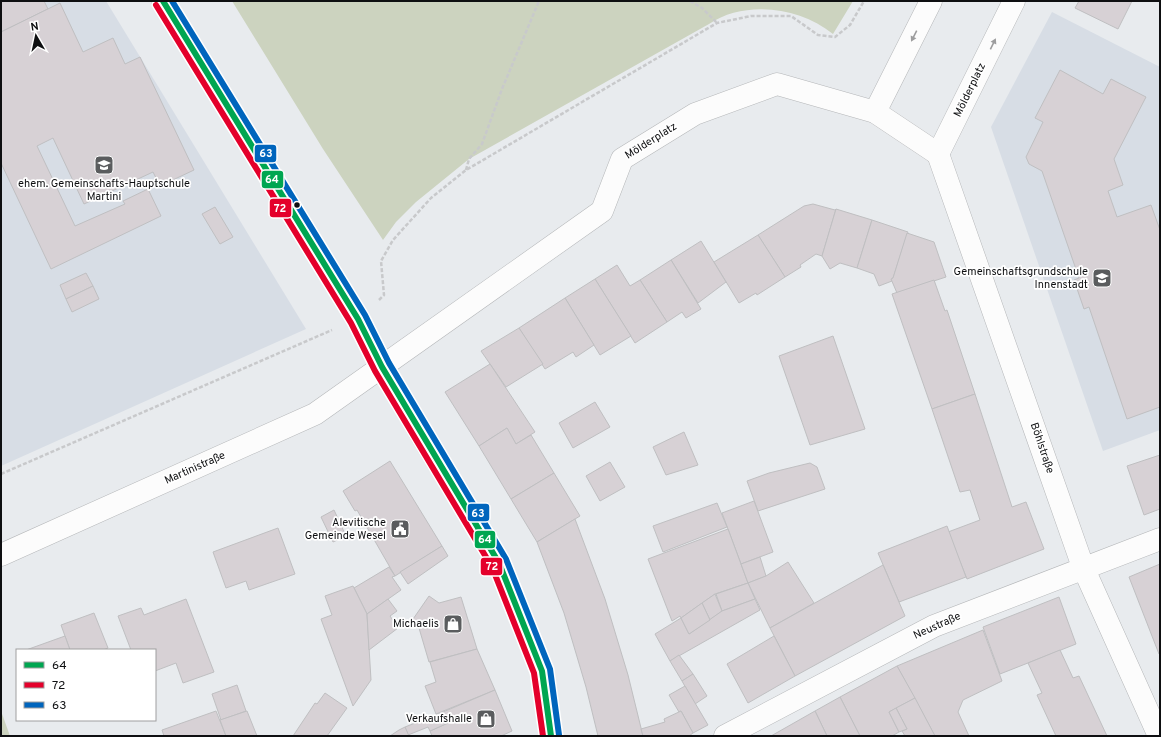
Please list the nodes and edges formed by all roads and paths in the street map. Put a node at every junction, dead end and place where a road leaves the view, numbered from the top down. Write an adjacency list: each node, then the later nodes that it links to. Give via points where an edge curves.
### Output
1 (163, 1): 11 (street)
2 (539, 1): 10 (path, via 482,144 469,159)
3 (690, 1): 7 (path, via 702,8)
4 (864, 1): 7 (path, via 850,25 835,37 818,36 791,16 751,16)
5 (931, 1): 8 (street, one-way to 8)
6 (1014, 1): 9 (street, Mölderplatz, one-way to 6)
7 (717, 23): 10 (path)
8 (875, 112): 9 (street, Mölderplatz); 12 (street, Mölderplatz, via 777,84 695,114 622,159 602,211)
9 (938, 154): 16 (street, Böhlstraße)
10 (466, 170): 11 (path, via 431,198 393,240 381,261 384,295)
11 (358, 319): 12 (street); 13 (path)
12 (382, 367): 15 (street, Martinistraße, via 315,414); 17 (street, via 499,563 542,671)
13 (1, 474)
14 (1160, 539): 16 (street, Neustraße)
15 (1, 554)
16 (1084, 567): 18 (street, Neustraße, via 934,626); 19 (street, Böhlstraße)
17 (551, 736)
18 (725, 736)
19 (1159, 736)

